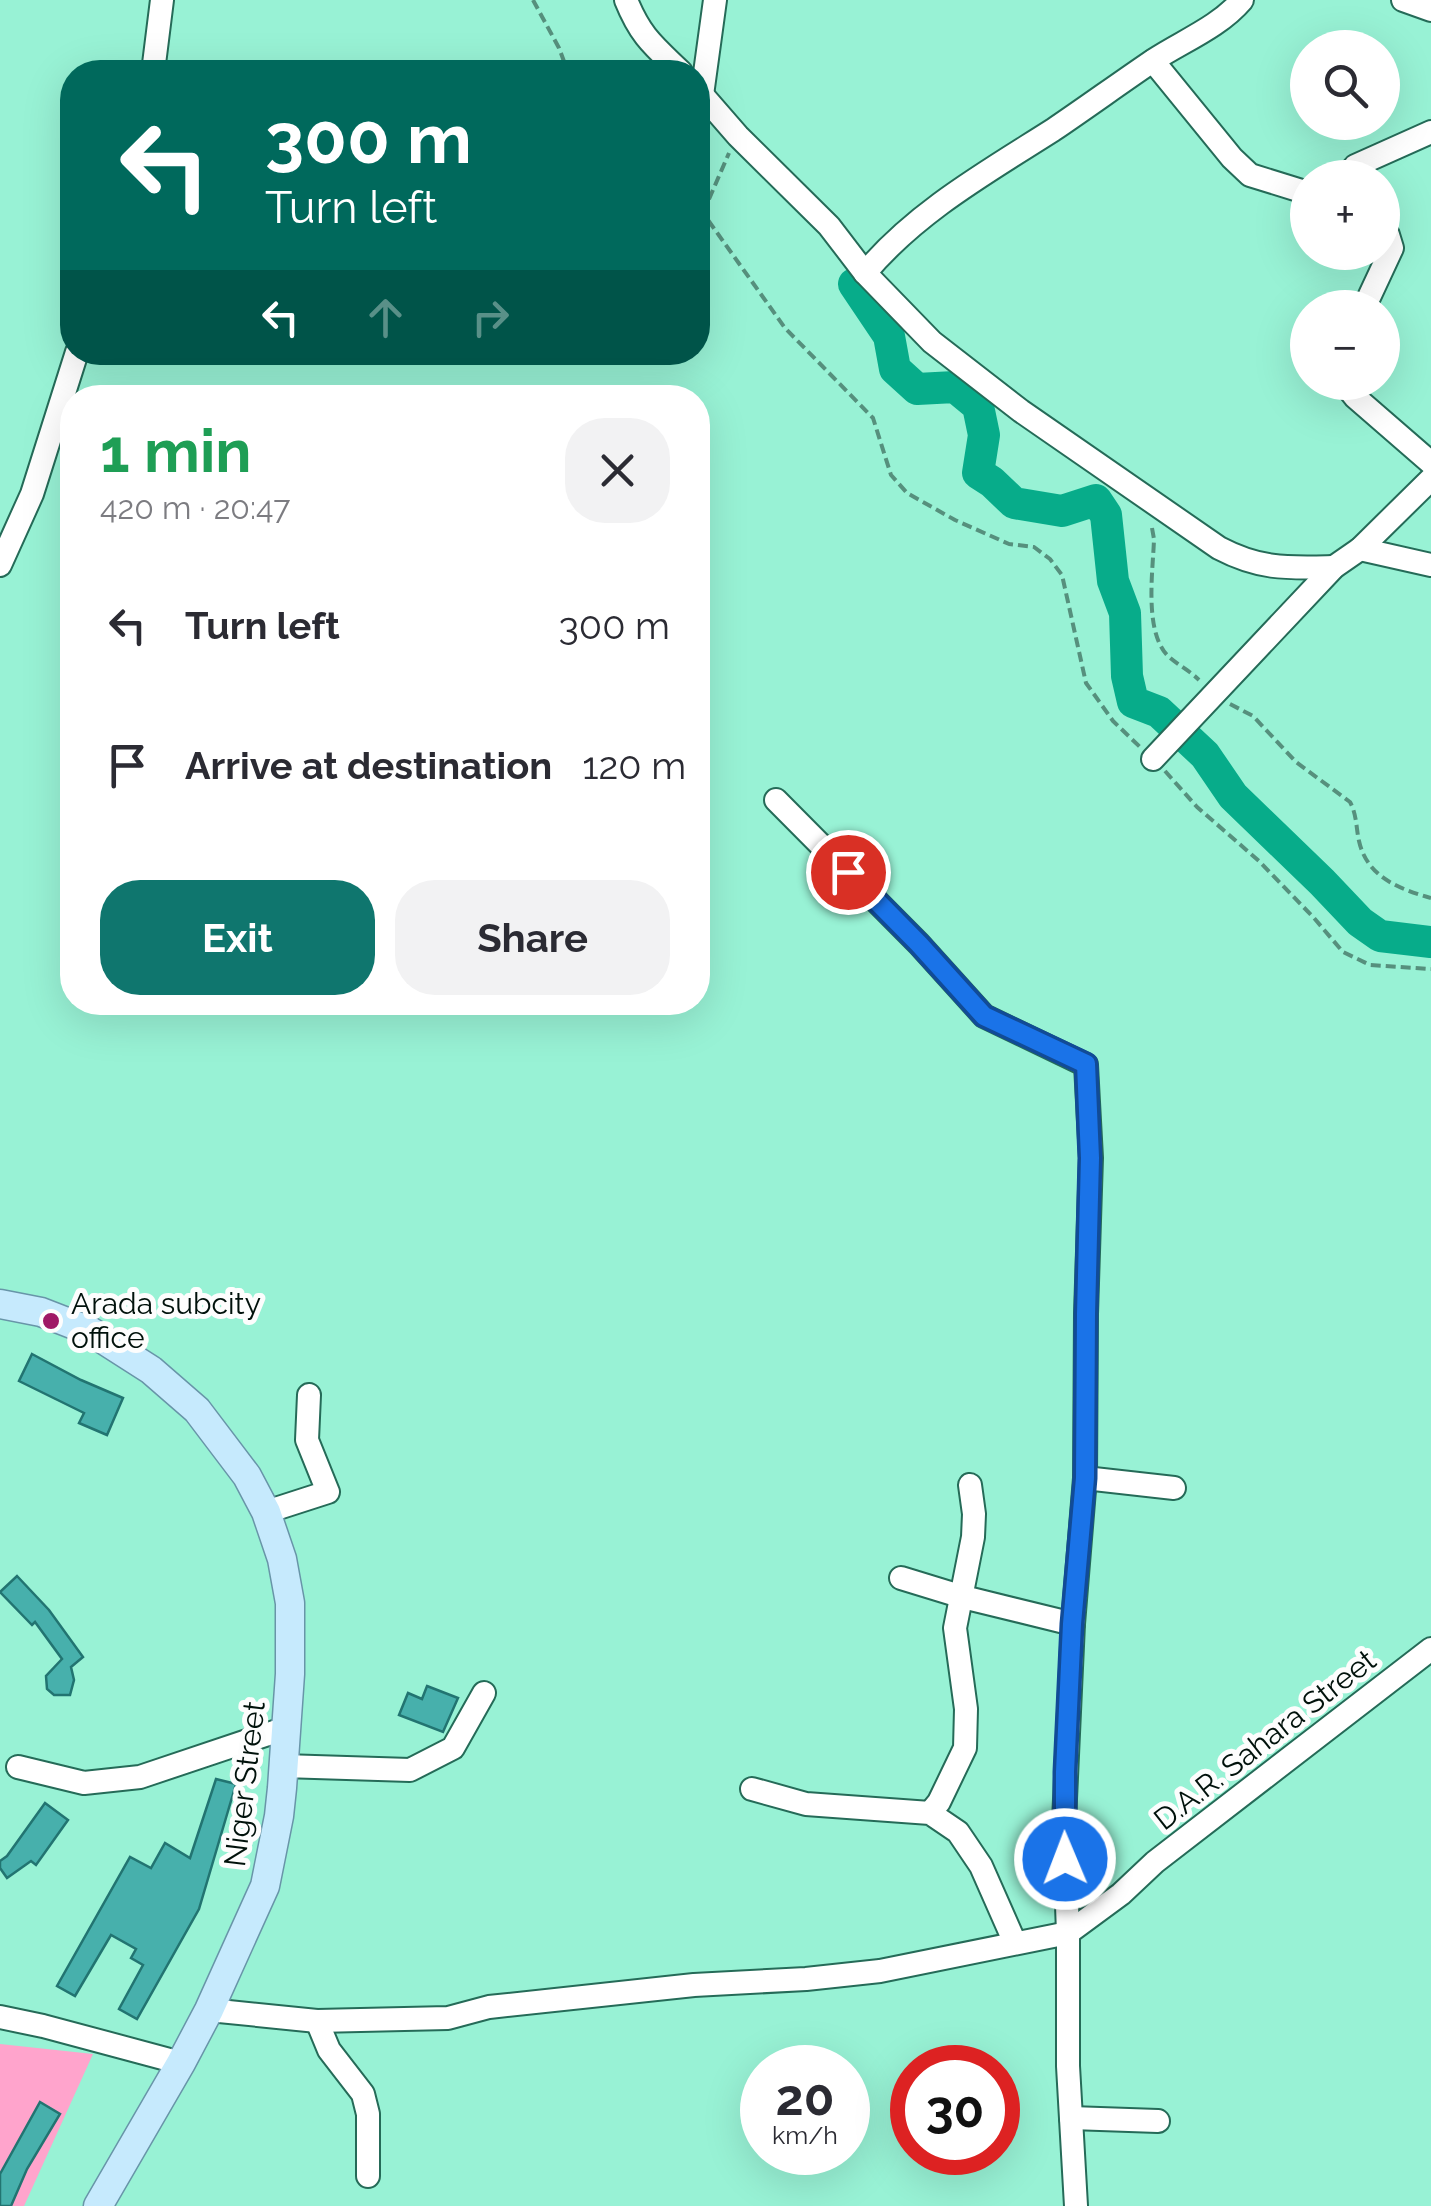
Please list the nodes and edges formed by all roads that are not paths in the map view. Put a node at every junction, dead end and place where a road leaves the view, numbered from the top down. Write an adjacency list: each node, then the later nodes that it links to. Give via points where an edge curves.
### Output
1 (162, 0): 7 (street)
2 (626, 0): 8 (street, via 650,44)
3 (1242, 0): 10 (street)
4 (1403, 0): 6 (street)
5 (719, 3): 9 (street)
6 (1431, 10)
7 (154, 60)
8 (668, 60)
9 (707, 60)
10 (1153, 61): 14 (street, via 1232,158 1250,174); 15 (street, via 940,204)
11 (710, 104): 15 (street)
12 (1431, 132): 13 (street)
13 (1368, 160)
14 (1290, 187)
15 (866, 273): 24 (street, via 932,342 1219,548 1278,567)
16 (1358, 400): 18 (street)
17 (60, 408): 20 (street, via 32,494)
18 (1431, 463)
19 (1431, 480): 21 (street)
20 (8, 526): 22 (street)
21 (1360, 549): 23 (street); 24 (street)
22 (0, 565)
23 (1431, 565)
24 (1334, 567): 25 (street)
25 (1153, 759)
26 (776, 800): 29 (street, via 984,1016 1086,1064)
27 (0, 1304): 32 (main road, Niger Street, via 90,1331 151,1370 197,1410)
28 (309, 1395): 32 (street, via 306,1440 328,1492)
29 (1085, 1478): 31 (street); 35 (street)
30 (970, 1485): 34 (street, via 973,1537)
31 (1174, 1488)
32 (266, 1512): 38 (main road, Niger Street, via 290,1602)
33 (901, 1578): 34 (street)
34 (963, 1597): 35 (street); 42 (street, via 956,1628 965,1748)
35 (1072, 1624): 43 (street, via 1064,1822)
36 (1431, 1649): 43 (street, D.A.R. Sahara Street)
37 (484, 1694): 39 (street, via 453,1748 410,1770)
38 (286, 1728): 39 (main road, Niger Street); 40 (street, via 140,1777 84,1783)
39 (283, 1766): 45 (main road, Niger Street, via 265,1886)
40 (18, 1767)
41 (752, 1789): 42 (street, via 806,1804)
42 (930, 1813): 44 (street, via 958,1832 981,1866)
43 (1068, 1933): 44 (street); 49 (street)
44 (1015, 1943): 47 (street, via 880,1971 489,2007 448,2018)
45 (209, 2010): 47 (street); 48 (main road, Niger Street)
46 (0, 2017): 48 (street)
47 (317, 2021): 51 (street, via 363,2094)
48 (181, 2064): 52 (main road, Niger Street)
49 (1071, 2118): 50 (street); 53 (street)
50 (1158, 2121)
51 (368, 2176)
52 (98, 2206)
53 (1076, 2206)

